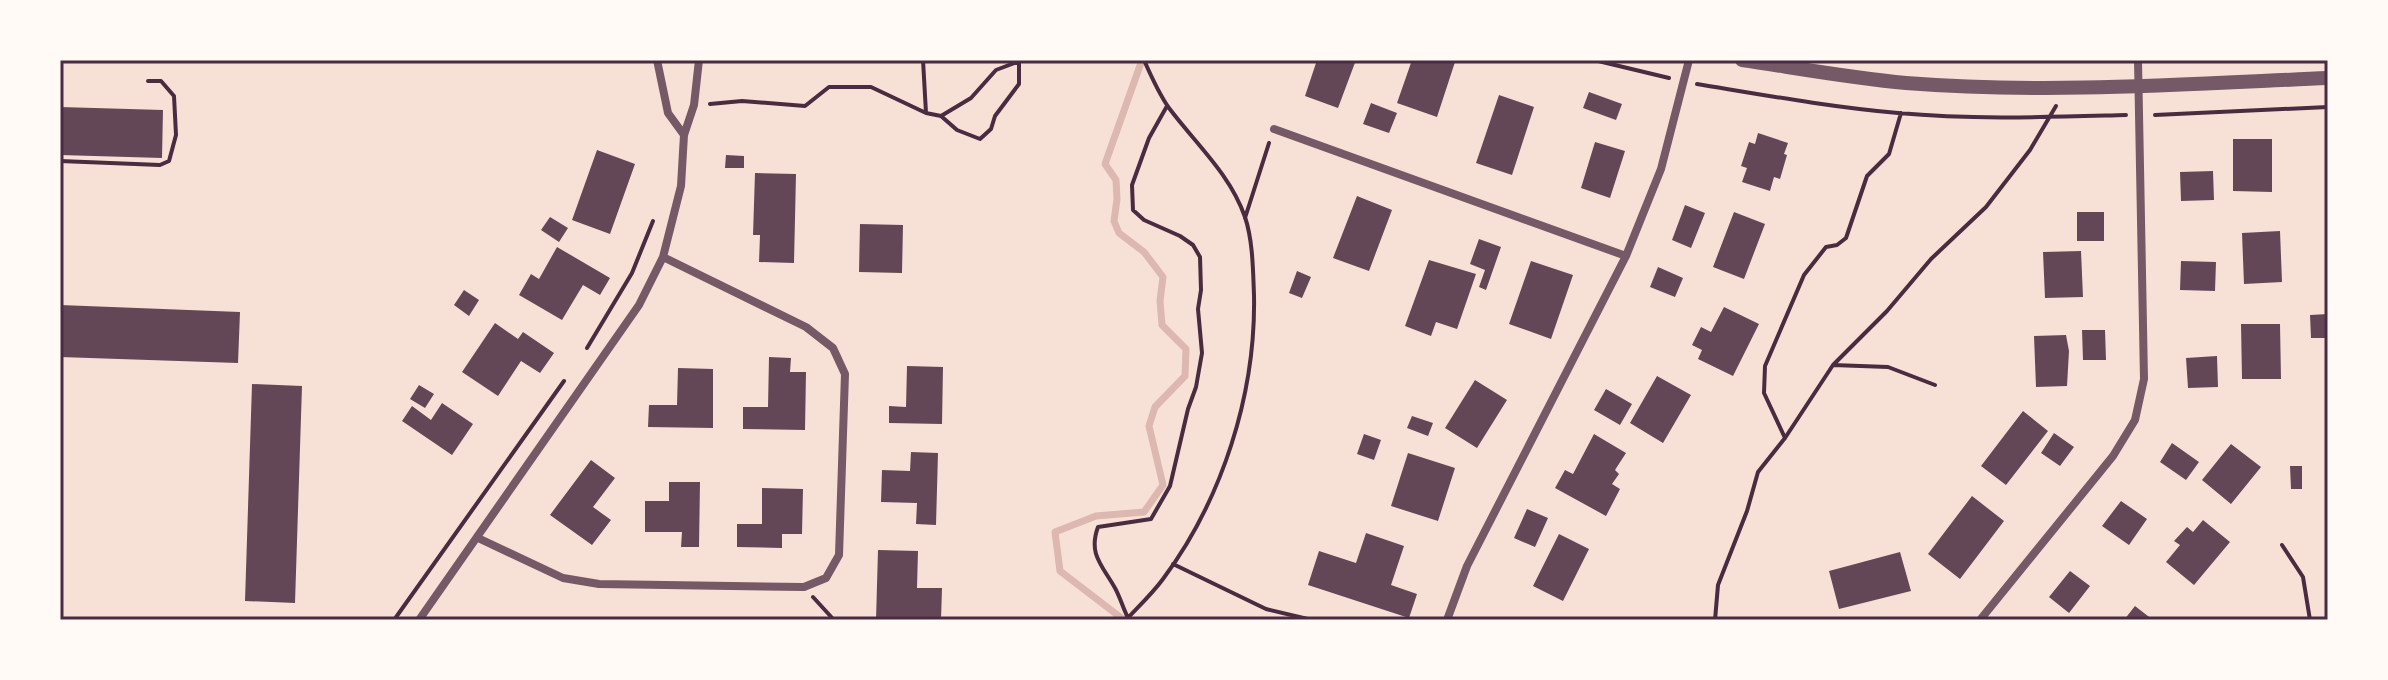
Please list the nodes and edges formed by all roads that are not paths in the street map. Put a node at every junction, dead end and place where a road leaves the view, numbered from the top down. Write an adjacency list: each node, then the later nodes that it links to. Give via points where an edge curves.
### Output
1 (657, 60): 9 (street, via 668,113)
2 (699, 60): 9 (street)
3 (1689, 60): 10 (street, via 1661,169)
4 (1742, 60): 7 (street, via 1904,83)
5 (2138, 60): 7 (street)
6 (2328, 78): 7 (street)
7 (2138, 87): 15 (street, via 2144,379 2135,420 2113,456)
8 (1274, 129): 10 (street)
9 (684, 135): 11 (street, via 681,186)
10 (1626, 256): 14 (street, via 1467,566)
11 (663, 257): 12 (street, via 639,305); 12 (street, via 806,327 833,348 845,374 839,555 826,578 804,587 599,584 563,578)
12 (478, 538): 13 (street)
13 (419, 620)
14 (1447, 620)
15 (1980, 620)

